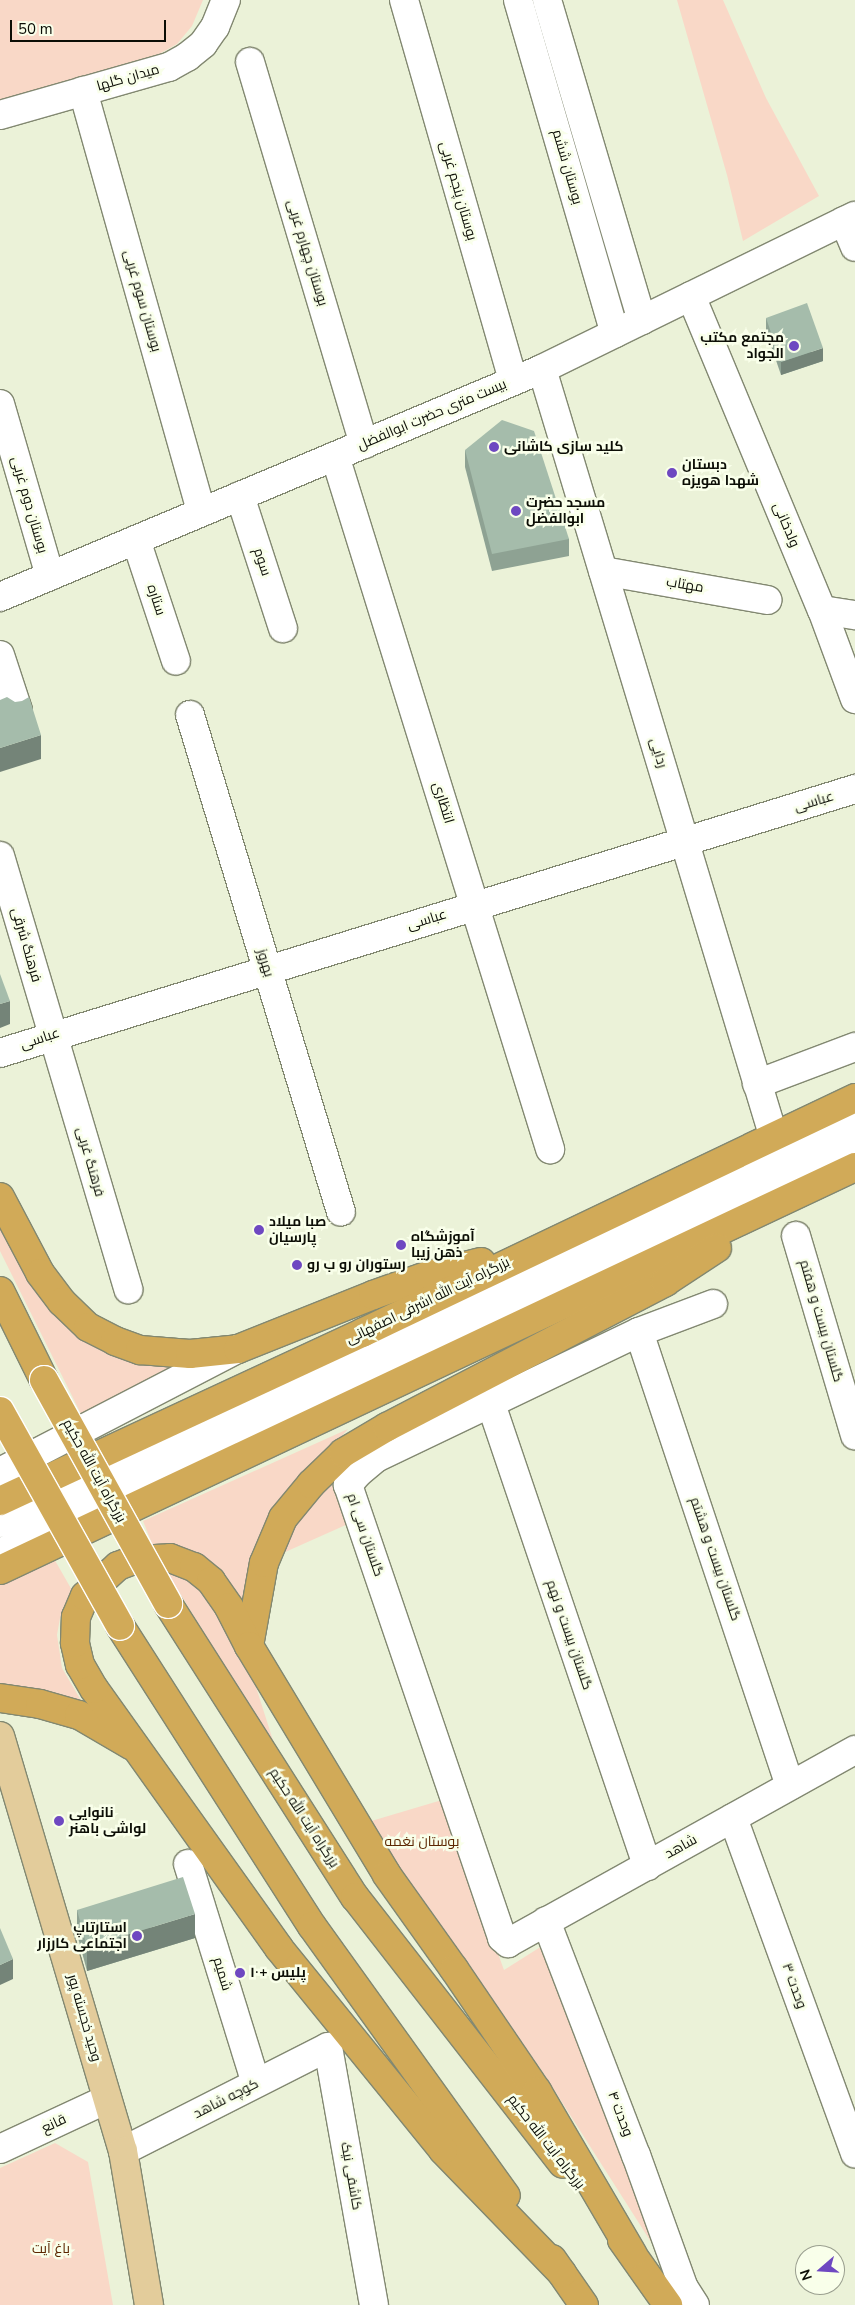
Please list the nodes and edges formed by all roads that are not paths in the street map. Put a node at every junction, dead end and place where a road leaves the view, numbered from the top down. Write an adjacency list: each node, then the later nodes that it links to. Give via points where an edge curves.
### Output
1 (226, 0): 6 (street, میدان گلها, via 215,27 203,44 187,57 169,66)
2 (404, 0): 14 (street, بوستان پنجم غربی)
3 (518, 0): 12 (street, بوستان ششم)
4 (547, 0): 11 (street, بوستان ششم)
5 (250, 62): 16 (street, بوستان چهارم غربی)
6 (83, 91): 7 (street, میدان گلها); 19 (street, بوستان سوم غربی)
7 (0, 115)
8 (849, 218): 9 (street); 10 (street, بیست متری حضرت ابوالفضل)
9 (855, 248)
10 (691, 296): 11 (street, بیست متری حضرت ابوالفضل); 25 (street, ولدخانی)
11 (642, 320): 12 (street, بیست متری حضرت ابوالفضل)
12 (615, 333): 13 (street, بیست متری حضرت ابوالفضل)
13 (542, 369): 14 (street, بیست متری حضرت ابوالفضل); 21 (street, ردایی)
14 (512, 381): 16 (street, بیست متری حضرت ابوالفضل)
15 (0, 404): 22 (street, بوستان دوم غربی)
16 (364, 444): 17 (street, بیست متری حضرت ابوالفضل)
17 (335, 456): 18 (street, بیست متری حضرت ابوالفضل); 36 (street, انتظاری)
18 (240, 496): 19 (street, بیست متری حضرت ابوالفضل); 27 (street, سوم)
19 (201, 512): 20 (street, بیست متری حضرت ابوالفضل)
20 (136, 540): 22 (street, بیست متری حضرت ابوالفضل); 29 (street, ستاره)
21 (603, 570): 24 (street, مهتاب); 34 (street, ردایی)
22 (50, 576): 23 (street, بیست متری حضرت ابوالفضل)
23 (0, 597)
24 (767, 600)
25 (822, 610): 26 (street); 30 (street, ولدخانی)
26 (855, 615)
27 (284, 628)
28 (0, 655): 31 (street)
29 (176, 661)
30 (855, 699)
31 (18, 710)
32 (190, 715): 37 (street, بهروز)
33 (855, 789): 34 (street, عباسی)
34 (684, 841): 36 (street, عباسی); 41 (street, ردایی)
35 (0, 856): 38 (street, فرهنگ شرقی)
36 (474, 906): 37 (street, عباسی); 46 (street, انتظاری)
37 (267, 969): 38 (street, عباسی); 50 (street, بهروز)
38 (53, 1035): 40 (street, عباسی); 53 (street, فرهنگ غربی)
39 (855, 1046): 41 (street)
40 (0, 1053)
41 (757, 1084): 44 (street, ردایی)
42 (855, 1098): 44 (highway, بزرگراه آیت الله اشرفی اصفهانی)
43 (855, 1120): 63 (street, via 724,1184 445,1311 122,1469)
44 (774, 1138): 52 (highway, بزرگراه آیت الله اشرفی اصفهانی)
45 (855, 1144): 64 (street)
46 (550, 1150)
47 (855, 1167): 48 (highway)
48 (797, 1195): 65 (highway); 66 (highway, via 665,1282 343,1453 311,1484 280,1524 264,1563)
49 (0, 1197): 57 (highway, via 40,1274 62,1302 88,1326 140,1350 190,1354)
50 (341, 1212)
51 (796, 1236): 60 (street, گلستان بیست و هفتم)
52 (541, 1247): 57 (highway, via 429,1275); 62 (highway, بزرگراه آیت الله اشرفی اصفهانی)
53 (128, 1289)
54 (0, 1291): 83 (highway, بزرگراه آیت الله حکیم, bridge, via 44,1380 168,1604 354,1897)
55 (713, 1304): 56 (street, گلستان سی ام)
56 (639, 1332): 58 (street, گلستان سی ام); 71 (street, گلستان بیست و هشتم)
57 (238, 1349): 61 (street)
58 (491, 1404): 74 (street, گلستان بیست و نهم); 76 (street, گلستان سی ام, via 376,1458 348,1485 502,1938)
59 (0, 1411): 84 (highway, bridge, via 120,1626 312,1926)
60 (855, 1435)
61 (0, 1472)
62 (0, 1501)
63 (0, 1523)
64 (0, 1553)
65 (0, 1570)
66 (249, 1646): 69 (highway, via 224,1600 194,1566 170,1558 134,1560 105,1575 85,1596 76,1618 75,1643 80,1665); 83 (highway, via 387,1875 537,2091)
67 (0, 1698): 69 (highway, via 40,1704 79,1715)
68 (0, 1736): 79 (main road, وحید خجسته پور)
69 (140, 1750): 84 (highway, via 285,1955 443,2150)
70 (853, 1759): 71 (street, شاهد)
71 (790, 1786): 72 (street, شاهد)
72 (733, 1818): 74 (street, شاهد); 82 (street, وحدت ۳)
73 (188, 1864): 78 (street, شمیم)
74 (647, 1866): 75 (street, شاهد)
75 (546, 1921): 76 (street, شاهد); 89 (street, وحدت ۴, via 684,2288)
76 (508, 1943)
77 (328, 2047): 78 (street, کوچه شاهد); 86 (street, کاشفی نیک)
78 (256, 2083): 81 (street, کوچه شاهد)
79 (107, 2099): 80 (street, قانع); 81 (main road, وحید خجسته پور)
80 (0, 2149)
81 (123, 2151): 85 (main road, وحید خجسته پور)
82 (855, 2154)
83 (632, 2253): 88 (highway, بزرگراه آیت الله حکیم)
84 (562, 2273): 87 (highway)
85 (149, 2305)
86 (374, 2305)
87 (584, 2305)
88 (668, 2305)
89 (695, 2305)

